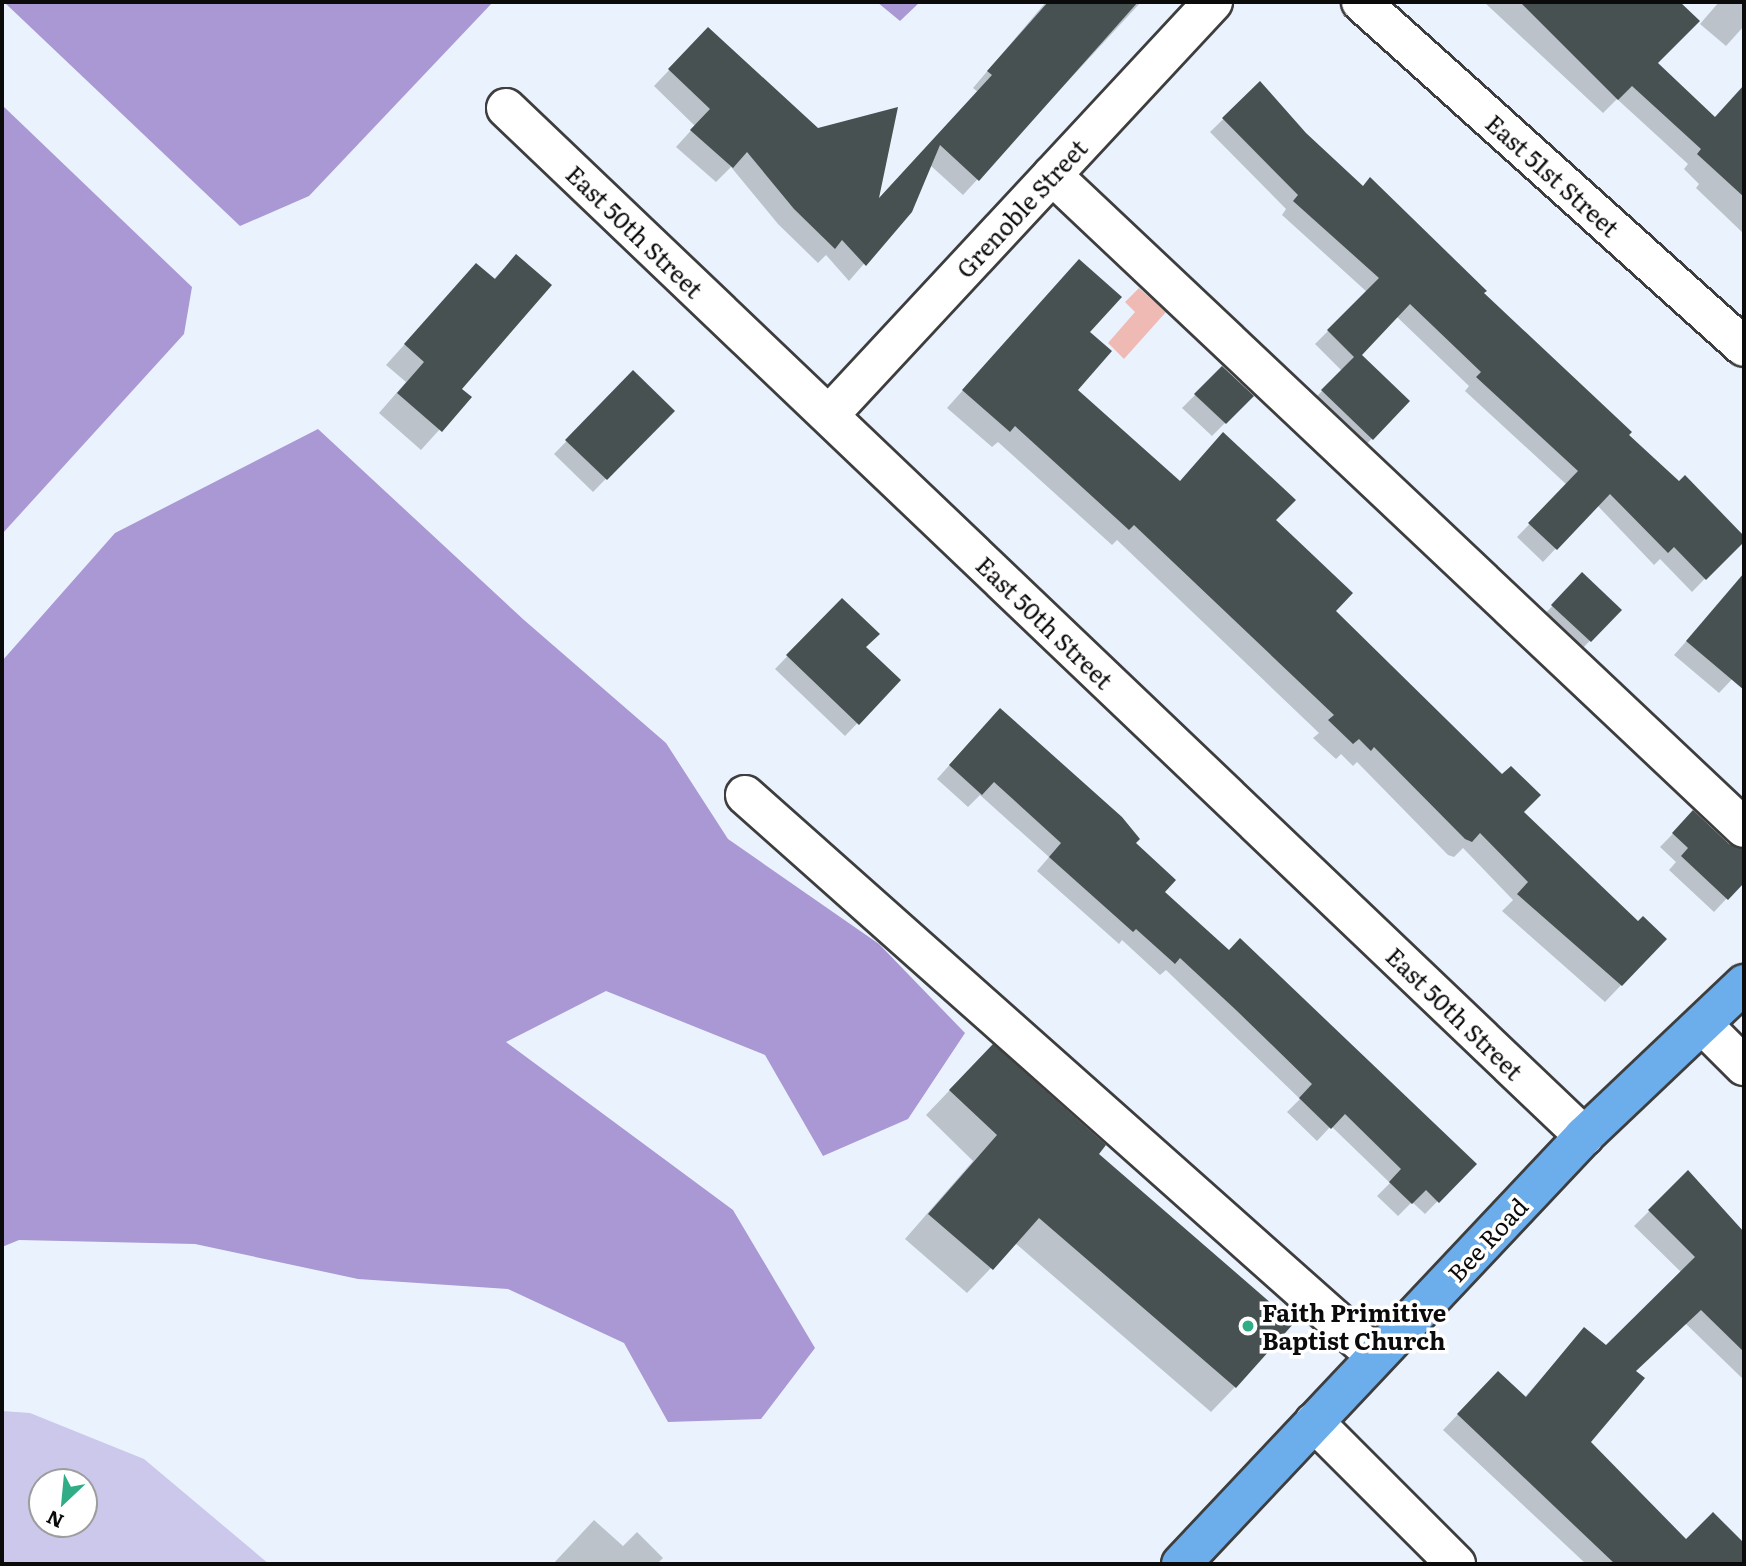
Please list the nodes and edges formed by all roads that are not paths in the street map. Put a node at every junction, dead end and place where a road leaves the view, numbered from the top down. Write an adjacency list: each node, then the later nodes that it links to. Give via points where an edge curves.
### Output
1 (1213, 2): 4 (street, Grenoble Street)
2 (1362, 2): 5 (street, East 51st Street)
3 (506, 108): 6 (street, East 50th Street)
4 (1052, 175): 6 (street, Grenoble Street); 8 (street)
5 (1744, 348)
6 (829, 415): 12 (street, East 50th Street)
7 (745, 795): 13 (street)
8 (1744, 828)
9 (1744, 984): 10 (main road, Bee Road)
10 (1704, 1026): 11 (street); 12 (main road, Bee Road)
11 (1744, 1066)
12 (1584, 1136): 13 (main road, Bee Road)
13 (1376, 1356): 14 (main road, Bee Road)
14 (1314, 1422): 15 (main road, Bee Road); 16 (street)
15 (1181, 1564)
16 (1456, 1564)

